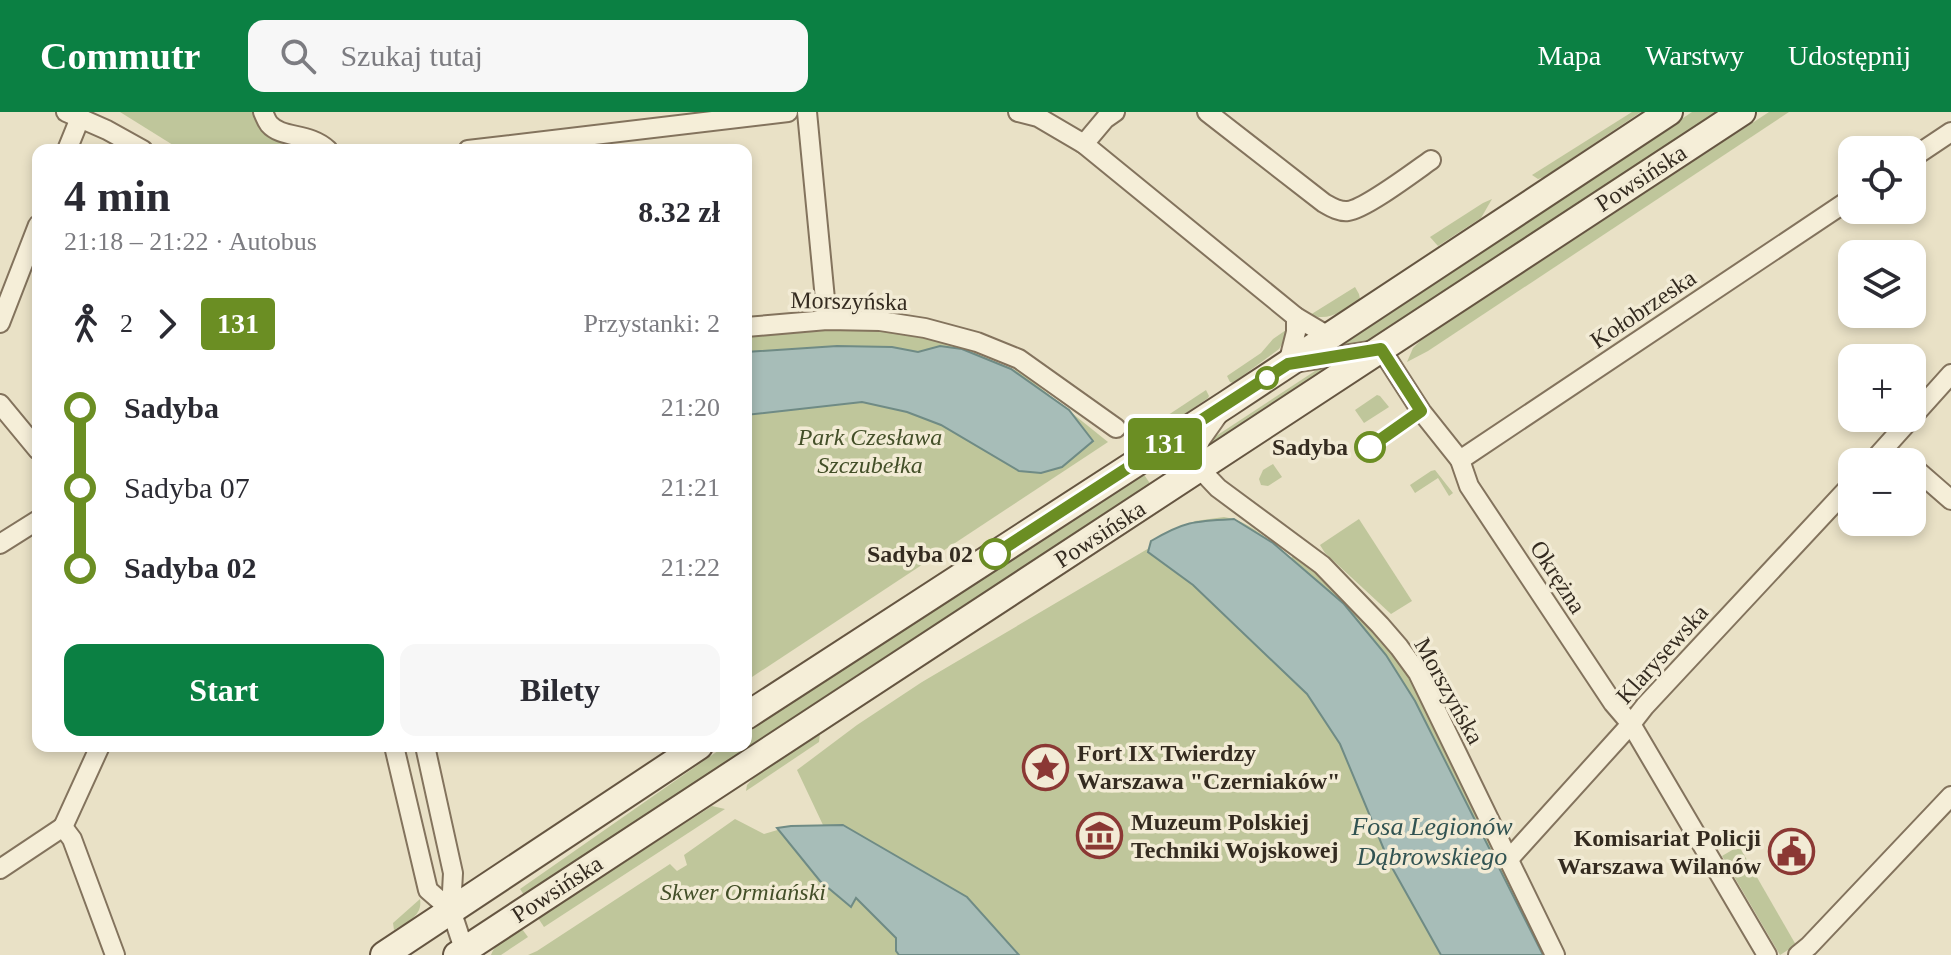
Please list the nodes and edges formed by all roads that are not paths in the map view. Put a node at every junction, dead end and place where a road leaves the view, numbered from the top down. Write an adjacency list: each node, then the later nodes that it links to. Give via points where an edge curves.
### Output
1 (263, 112): 13 (street, via 280,132)
2 (788, 112): 14 (street)
3 (807, 112): 21 (street)
4 (1018, 112): 15 (street, via 1038,117)
5 (1115, 112): 15 (street)
6 (1207, 112): 17 (street, via 1335,209 1361,207)
7 (1667, 112): 24 (main road, Powsińska)
8 (1742, 112): 25 (main road, Powsińska)
9 (73, 115): 11 (street); 12 (street)
10 (1951, 132): 16 (street)
11 (68, 144)
12 (132, 144)
13 (322, 144)
14 (519, 144)
15 (1084, 144): 20 (street)
16 (1926, 149)
17 (1431, 160)
18 (1838, 207): 35 (street, Kołobrzeska)
19 (32, 240): 22 (street)
20 (1296, 317): 24 (street); 26 (street)
21 (827, 320): 23 (street, Morszyńska); 30 (street, Morszyńska, via 910,325 977,342 1019,359)
22 (0, 323)
23 (752, 326)
24 (1328, 336): 26 (main road, Powsińska)
25 (1381, 349): 26 (street); 35 (street, Okrężna); 36 (main road, Powsińska)
26 (1288, 364): 29 (main road, Powsińska)
27 (1951, 374): 32 (street)
28 (0, 404): 31 (street)
29 (1227, 404): 36 (street, via 1196,450); 42 (main road, Powsińska)
30 (1116, 428)
31 (32, 443)
32 (1888, 445): 33 (street); 34 (street)
33 (1885, 448)
34 (1891, 448)
35 (1460, 460): 43 (street, Okrężna, via 1469,486)
36 (1200, 469): 50 (street, Morszyńska, via 1322,565 1399,647 1418,673); 53 (main road, Powsińska)
37 (1926, 478): 39 (street)
38 (1838, 499): 43 (street, Klarysewska)
39 (1951, 500)
40 (32, 524): 41 (street)
41 (0, 544)
42 (752, 712)
43 (1631, 724): 50 (street, Klarysewska); 57 (street, Okrężna)
44 (97, 752): 49 (street)
45 (395, 752): 52 (street, via 428,890)
46 (426, 752): 52 (street, via 453,873)
47 (690, 752): 52 (main road, Powsińska)
48 (1951, 796): 58 (street)
49 (63, 827): 51 (street); 54 (street)
50 (1509, 859): 56 (street, Morszyńska)
51 (0, 869)
52 (451, 910): 53 (street); 55 (main road, Powsińska)
53 (462, 953)
54 (115, 955)
55 (384, 955)
56 (1555, 955)
57 (1767, 955)
58 (1798, 955)

